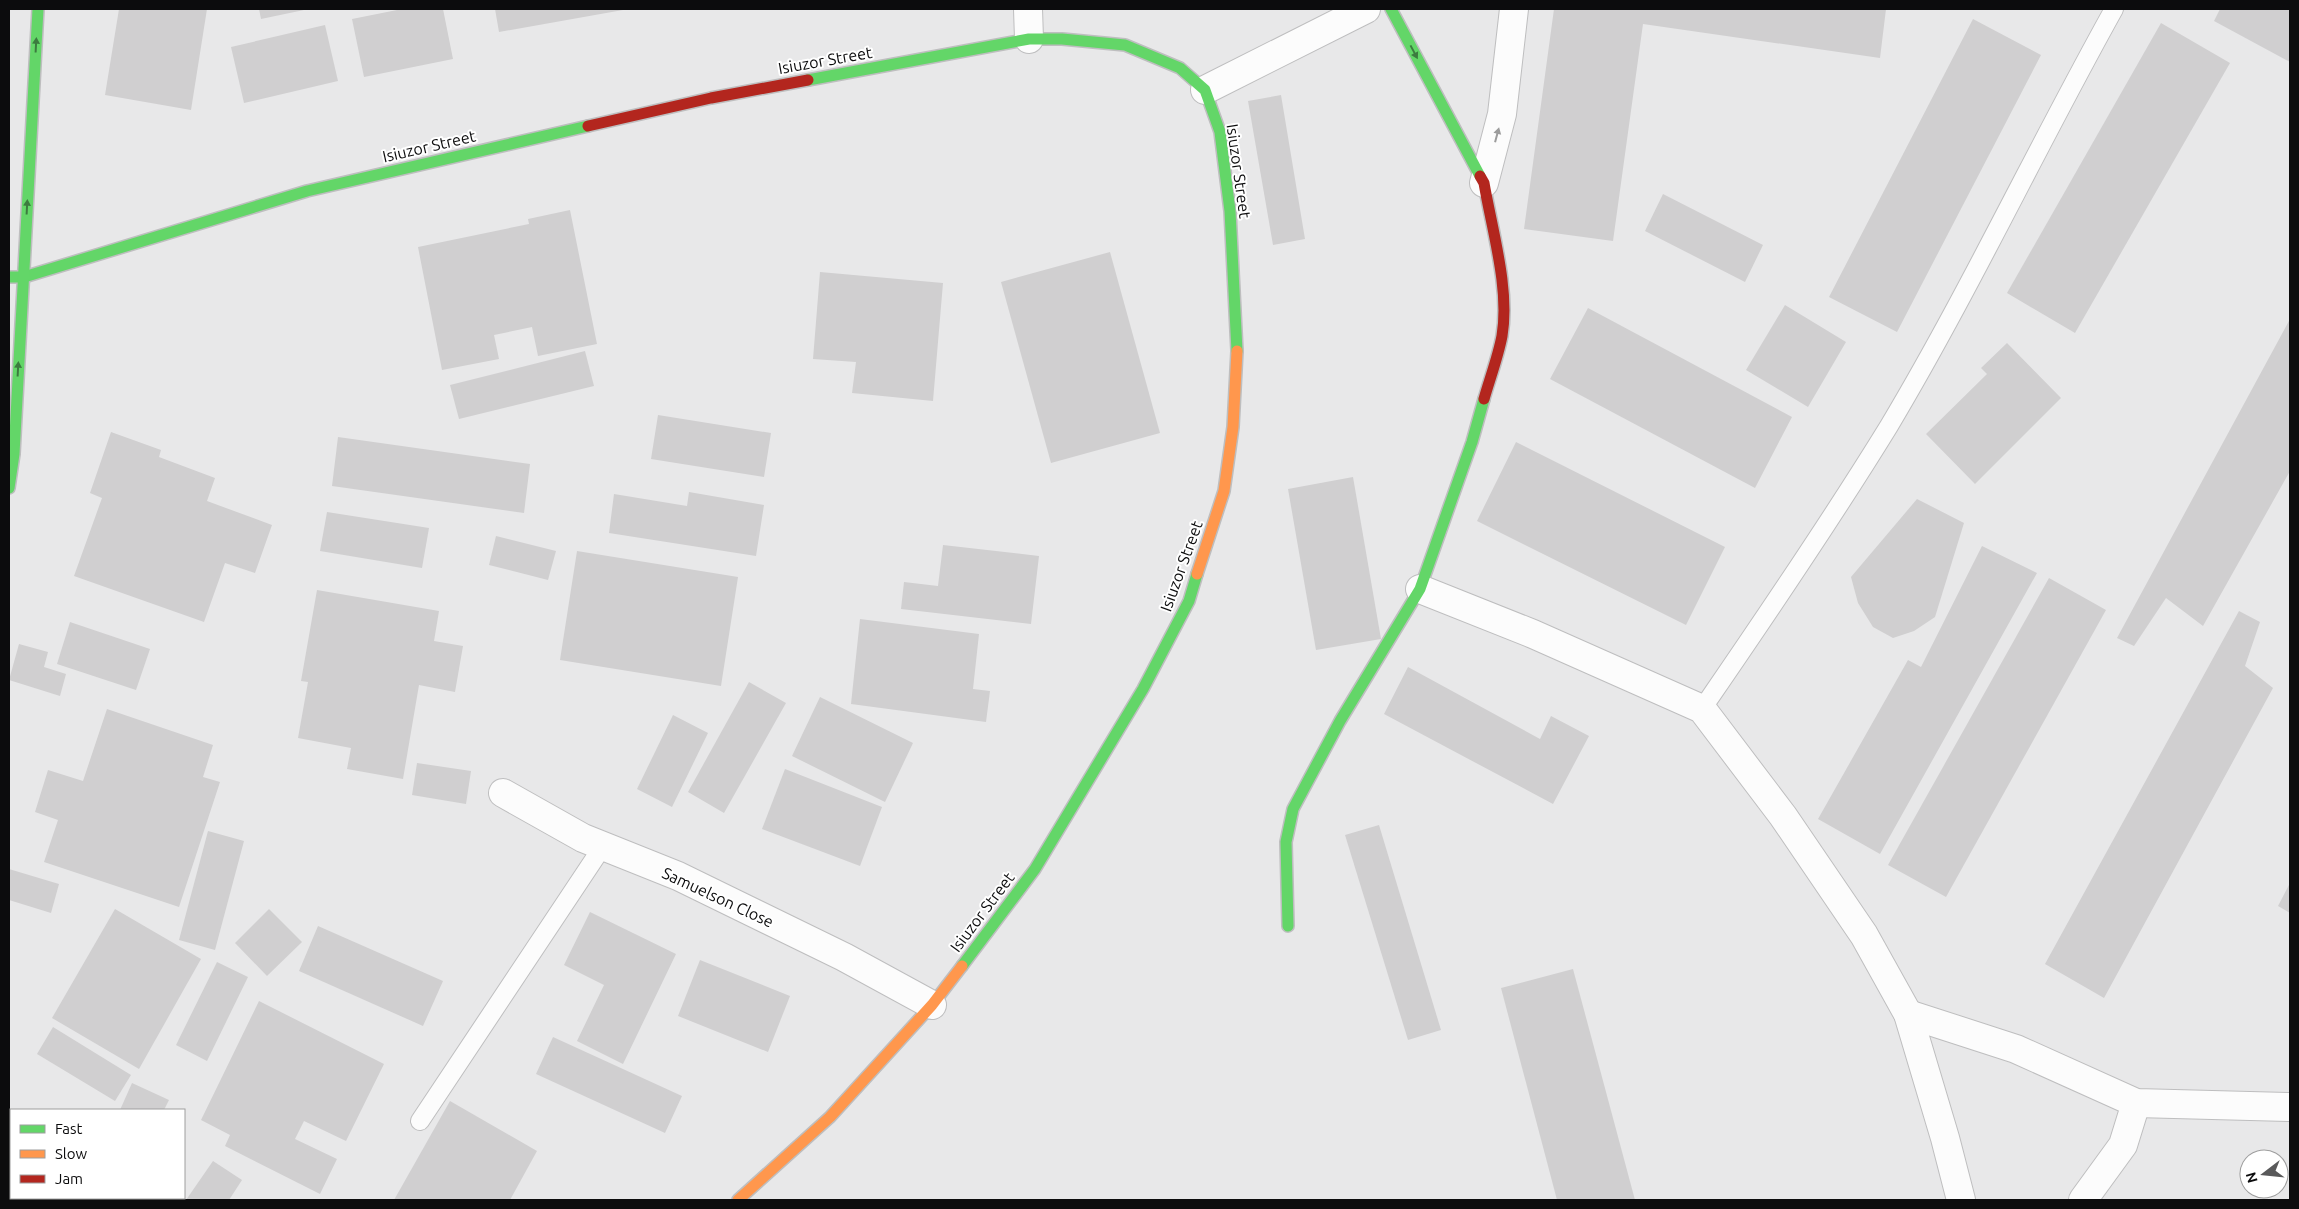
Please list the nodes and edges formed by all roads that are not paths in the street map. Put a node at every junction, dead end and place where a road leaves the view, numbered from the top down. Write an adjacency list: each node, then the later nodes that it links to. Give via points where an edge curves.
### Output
1 (38, 9): 11 (street, one-way to 1)
2 (1028, 9): 7 (street)
3 (1366, 9): 8 (street)
4 (1391, 9): 9 (street, one-way to 9)
5 (1514, 9): 9 (street, one-way to 5, via 1502,114)
6 (2114, 9): 15 (lane, via 2056,113 1982,261 1888,426)
7 (1029, 39): 8 (street, Isiuzor Street, via 1062,38 1125,45 1180,68); 11 (street, Isiuzor Street, via 711,98 306,191)
8 (1205, 90): 19 (street, Isiuzor Street, via 1220,132 1230,211 1238,361 1224,491 1189,601 1144,689 1035,869)
9 (1484, 183): 14 (street, via 1501,277 1502,336 1472,442)
10 (9, 277): 11 (street, Isiuzor Street)
11 (24, 277): 12 (street, one-way to 11)
12 (11, 453): 13 (street)
13 (9, 488)
14 (1420, 589): 15 (street); 18 (street, via 1340,721 1293,809 1286,842)
15 (1702, 709): 20 (street, via 1783,816 1864,935)
16 (503, 793): 17 (street, Samuelson Close)
17 (603, 846): 19 (street, Samuelson Close, via 678,876); 23 (lane)
18 (1288, 926)
19 (932, 1004): 24 (street, Isiuzor Street, via 830,1117)
20 (1908, 1014): 21 (street, via 2016,1048); 25 (street)
21 (2136, 1103): 22 (street); 26 (street, via 2123,1145)
22 (2290, 1107)
23 (420, 1121)
24 (738, 1200)
25 (1961, 1200)
26 (2083, 1200)

